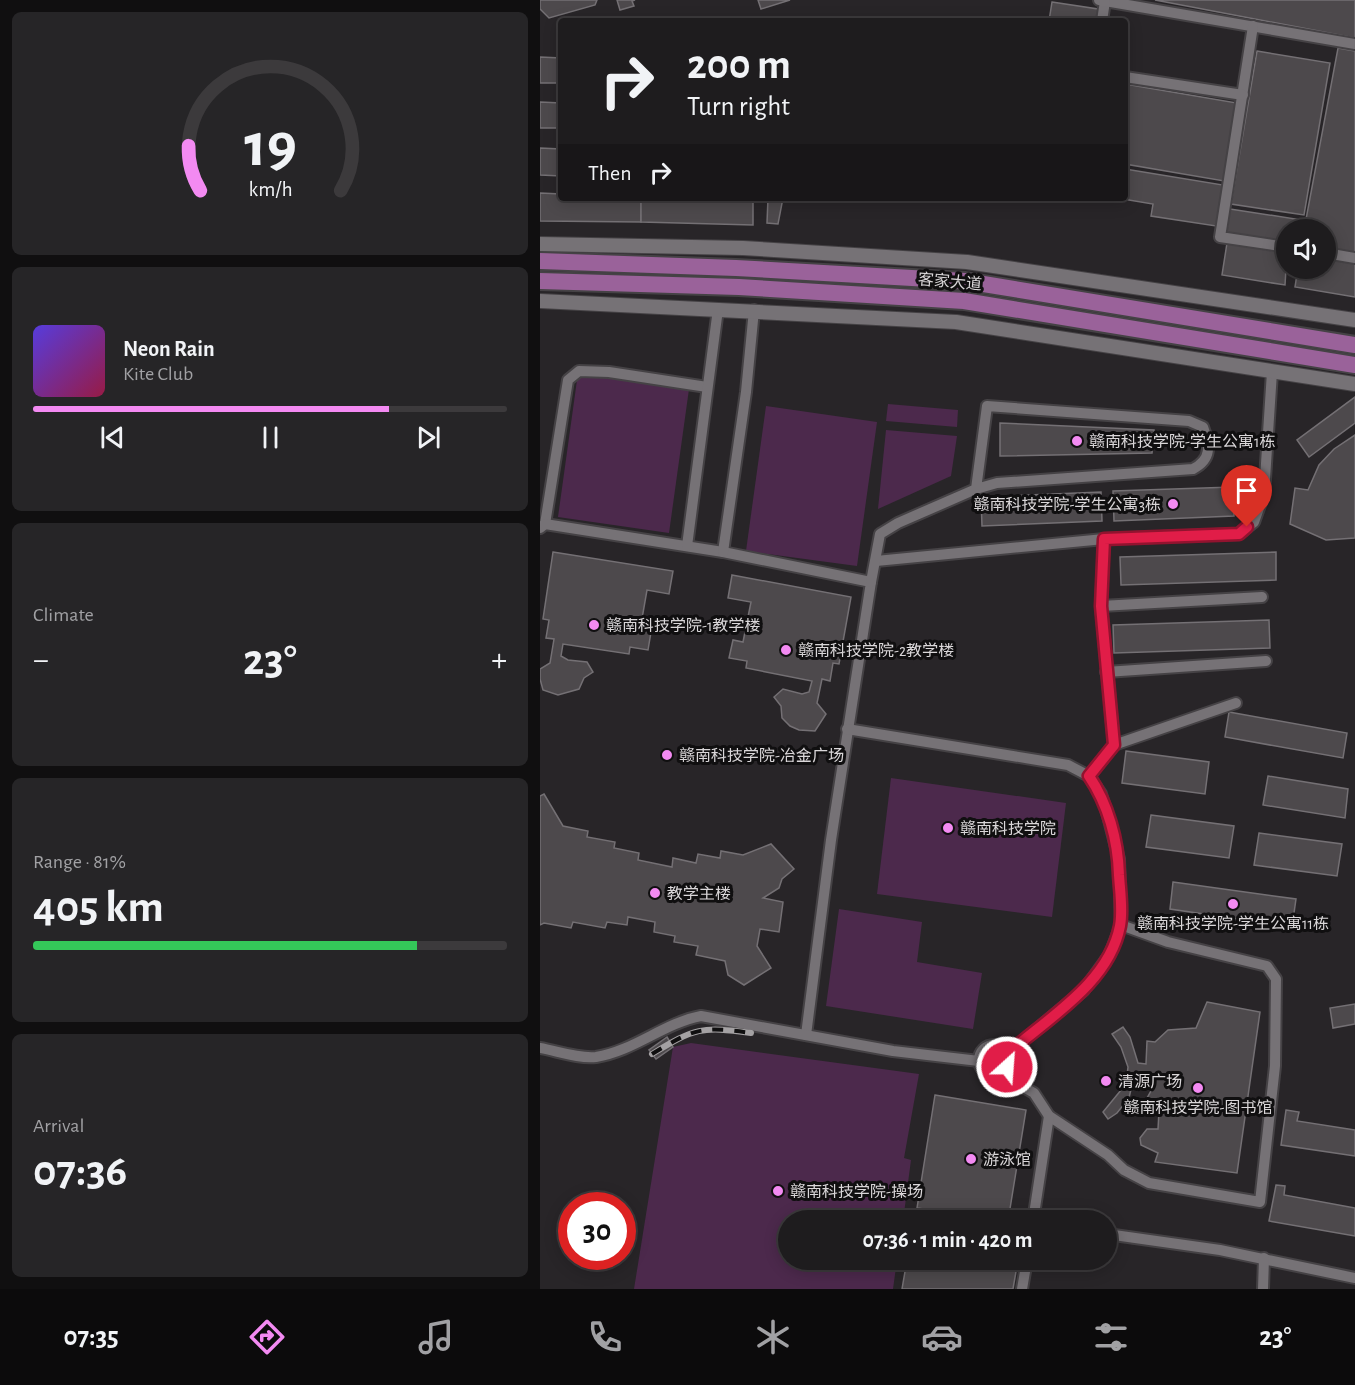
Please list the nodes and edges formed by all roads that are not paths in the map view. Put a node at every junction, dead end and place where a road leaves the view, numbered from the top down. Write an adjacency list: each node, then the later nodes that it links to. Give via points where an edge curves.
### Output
1 (1102, 1): 2 (street); 3 (street)
2 (1102, 18)
3 (1253, 26): 4 (street); 6 (street)
4 (1355, 44)
5 (1128, 77): 6 (street)
6 (1244, 95): 8 (street, via 1220,237)
7 (540, 244): 16 (street, via 743,248 967,262)
8 (1276, 245)
9 (1336, 255): 10 (street)
10 (1355, 258)
11 (540, 261): 17 (main road, 客家大道, via 965,280)
12 (540, 281): 18 (main road, 客家大道, via 739,287 964,301)
13 (540, 301): 14 (street)
14 (718, 309): 15 (street); 21 (street)
15 (754, 310): 19 (street, via 956,322); 26 (street)
16 (1355, 321)
17 (1355, 345)
18 (1355, 364)
19 (1272, 372): 20 (street); 24 (street, via 1264,494 1254,522 1239,534)
20 (1355, 384)
21 (706, 387): 23 (street, via 599,372 579,371 568,380); 25 (street)
22 (976, 489): 22 (street, via 987,406 1189,421 1203,427 1209,442 1204,463 1193,469 997,483); 27 (street, via 880,534)
23 (543, 526): 25 (street)
24 (1104, 539): 27 (street); 30 (street)
25 (687, 546): 26 (street)
26 (723, 552): 28 (street)
27 (876, 561): 28 (street)
28 (871, 582): 34 (street)
29 (1262, 597): 30 (street)
30 (1101, 606): 32 (street)
31 (1266, 661): 32 (street)
32 (1106, 672): 35 (street)
33 (1236, 703): 35 (street)
34 (848, 729): 36 (street, via 1068,765); 38 (street)
35 (1114, 745): 36 (street)
36 (1089, 776): 37 (street, via 1101,794 1119,859)
37 (1121, 925): 40 (street, via 1110,954 1084,990); 43 (street, via 1168,942 1267,966 1276,979 1275,1066 1260,1202 1149,1183 1124,1170)
38 (806, 1035): 39 (street, via 701,1016 681,1020 627,1047 594,1057); 41 (street, via 893,1052)
39 (540, 1048)
40 (1007, 1054): 41 (street, via 1000,1047 991,1046 982,1052); 42 (street, via 1007,1067)
41 (979, 1061): 42 (street, via 985,1072)
42 (1001, 1074): 43 (street, via 1034,1093)
43 (1049, 1116): 44 (street)
44 (1035, 1210)
45 (1117, 1236): 46 (street)
46 (1264, 1258): 48 (street); 50 (street)
47 (1025, 1270): 49 (street)
48 (1355, 1278)
49 (1022, 1289)
50 (1263, 1289)

